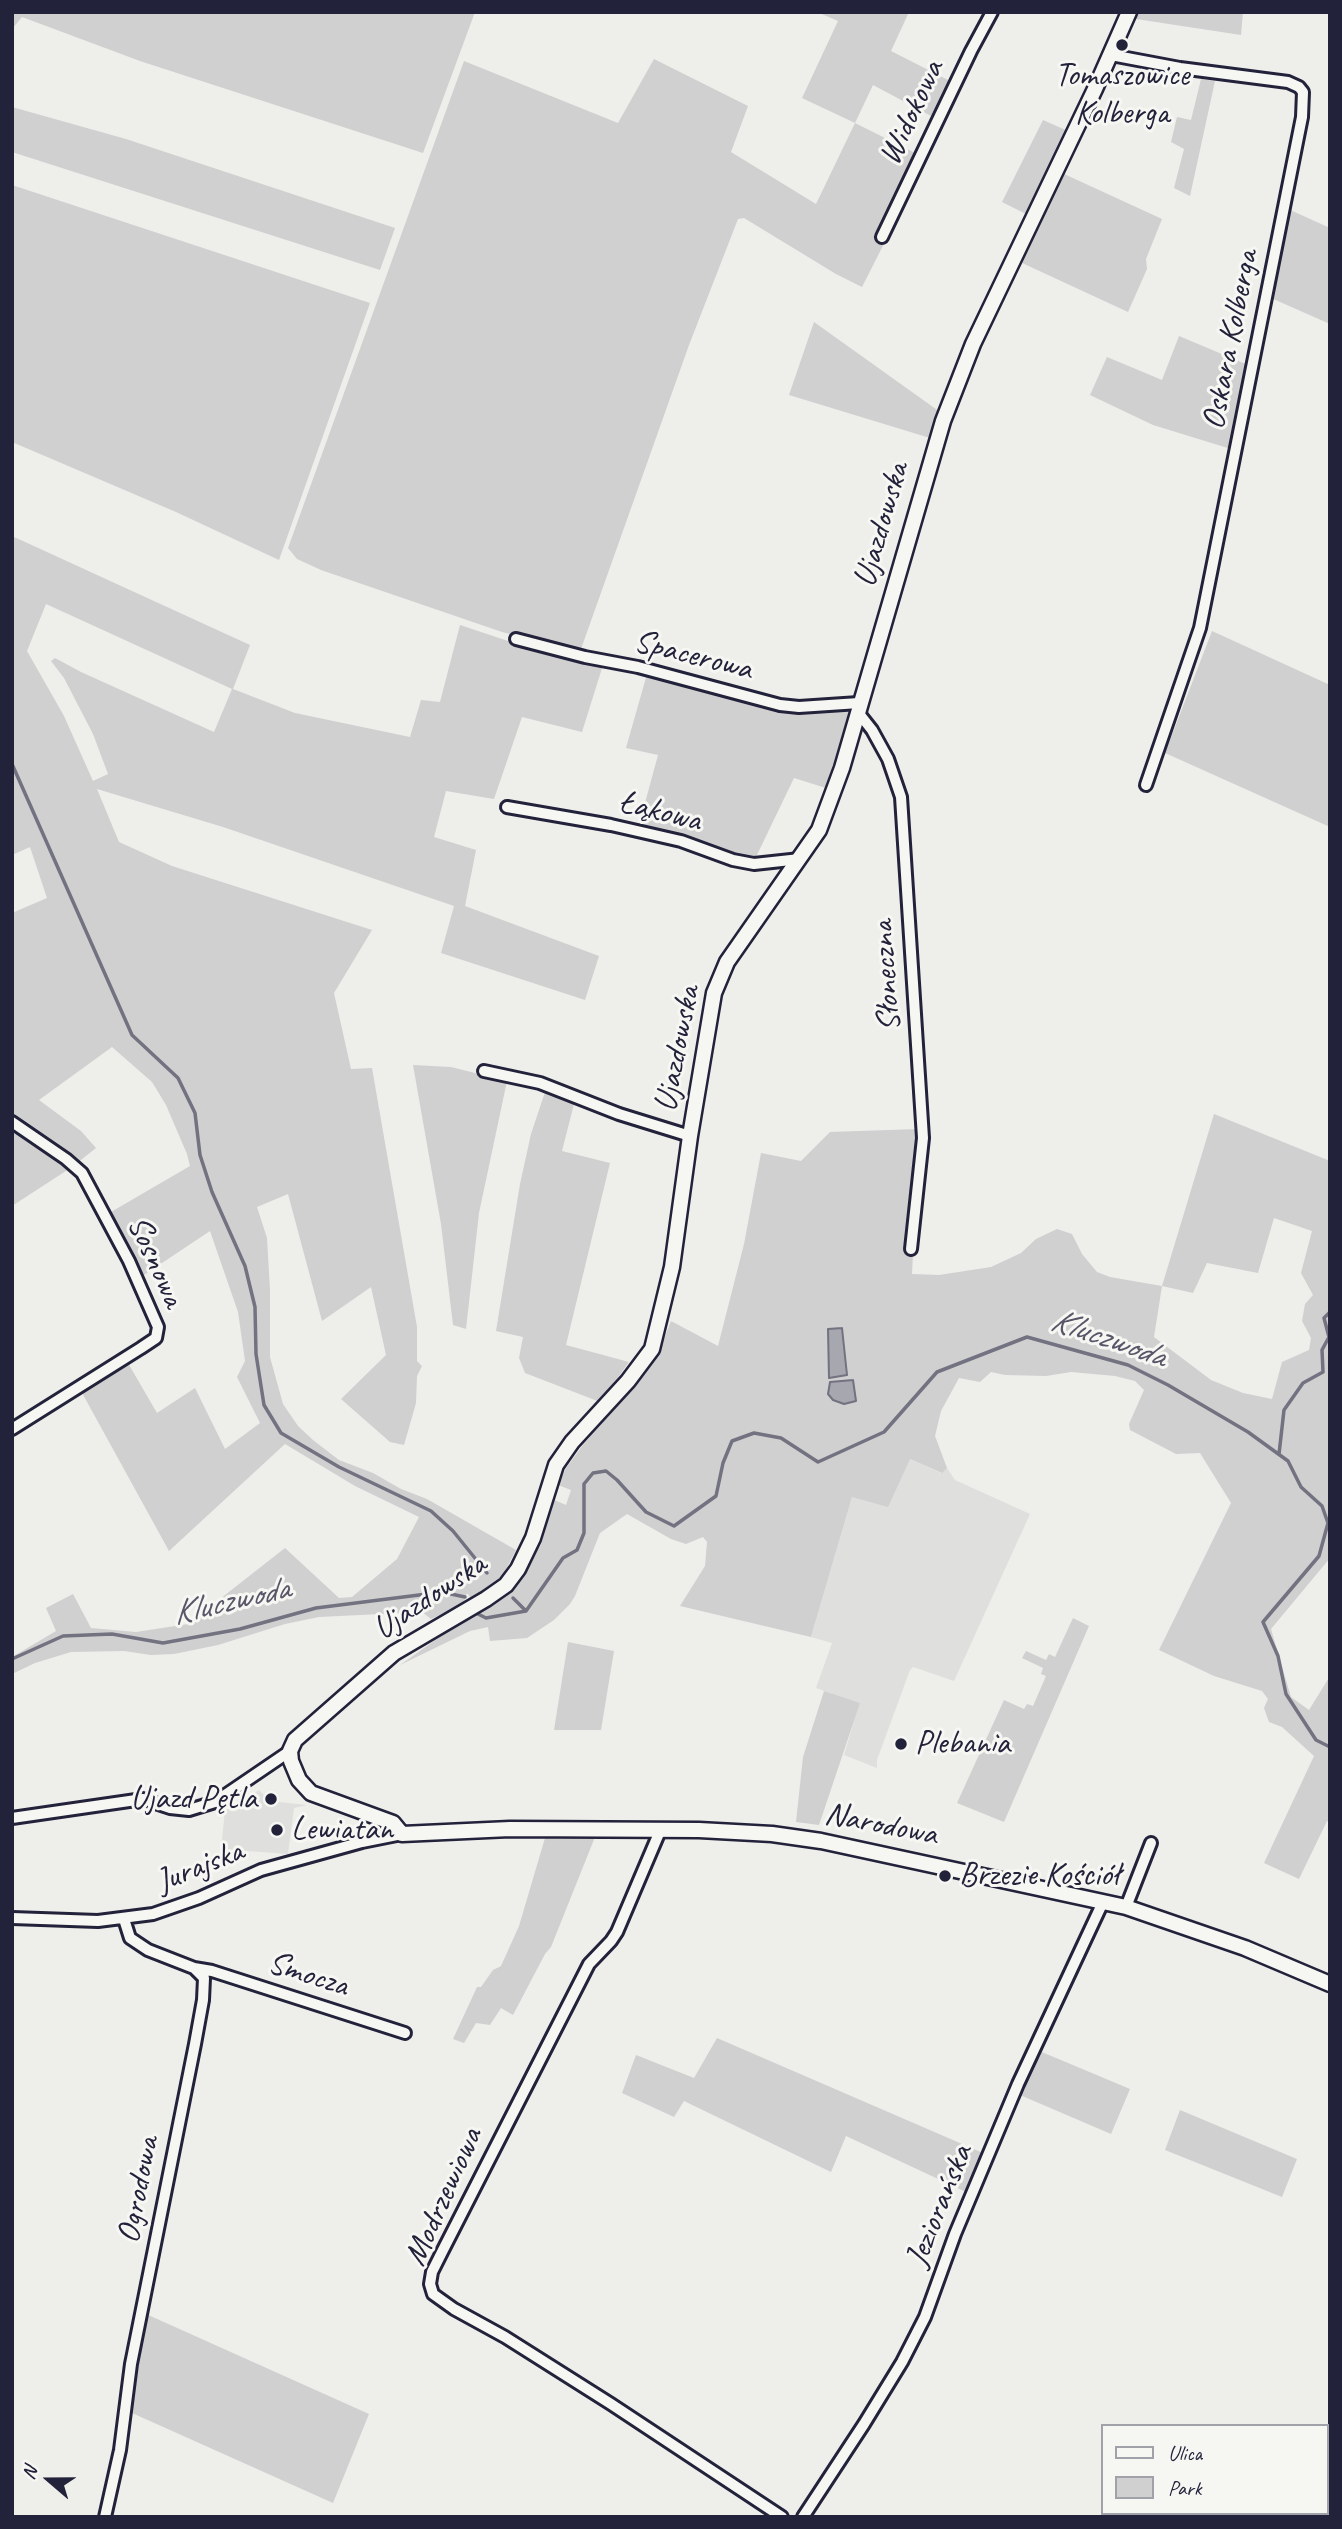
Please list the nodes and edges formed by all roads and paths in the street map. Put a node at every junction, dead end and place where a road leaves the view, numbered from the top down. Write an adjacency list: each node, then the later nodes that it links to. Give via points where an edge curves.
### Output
1 (992, 12): 4 (street, Widokowa)
2 (1129, 12): 3 (street, Ujazdowska)
3 (1111, 55): 6 (street, Ujazdowska, via 951,398); 7 (street, Oskara Kolberga, via 1288,82 1303,92 1302,117 1200,628)
4 (882, 237)
5 (516, 639): 6 (street, Spacerowa, via 779,705)
6 (858, 707): 9 (street, Ujazdowska, via 831,800); 13 (street, Słoneczna, via 888,759 901,797 923,1138)
7 (1146, 785)
8 (507, 807): 9 (street, Łąkowa, via 681,841 754,864)
9 (800, 859): 12 (street, Ujazdowska, via 727,962 714,993)
10 (484, 1071): 12 (street, via 540,1083)
11 (12, 1122): 14 (street, Sosnowa, via 82,1173 158,1327 156,1338)
12 (690, 1136): 15 (street, Ujazdowska, via 672,1267 652,1349 556,1465 518,1569 499,1591 394,1653 295,1740)
13 (911, 1249)
14 (12, 1429)
15 (290, 1751): 16 (street, via 215,1802 189,1810 143,1799); 18 (street, via 294,1771 311,1793 393,1823)
16 (12, 1818)
17 (660, 1831): 18 (street, Narodowa, via 522,1829); 20 (street, Narodowa, via 802,1838); 28 (street, Modrzewiowa, via 617,1932 589,1964 430,2284 433,2294 454,2309 611,2404)
18 (402, 1834): 23 (street, Jurajska, via 296,1859 165,1910)
19 (1152, 1843): 21 (street)
20 (1103, 1902): 21 (street, Narodowa); 29 (street, Jeziorańska, via 1013,2096 925,2317 902,2362)
21 (1126, 1907): 25 (street, Narodowa, via 1245,1948)
22 (12, 1918): 23 (street, Jurajska)
23 (124, 1919): 24 (street, via 130,1938)
24 (194, 1968): 26 (street, Smocza); 27 (street, Ogrodowa, via 204,1978 203,2000)
25 (1330, 1984)
26 (405, 2033)
27 (105, 2517)
28 (782, 2517)
29 (803, 2517)

